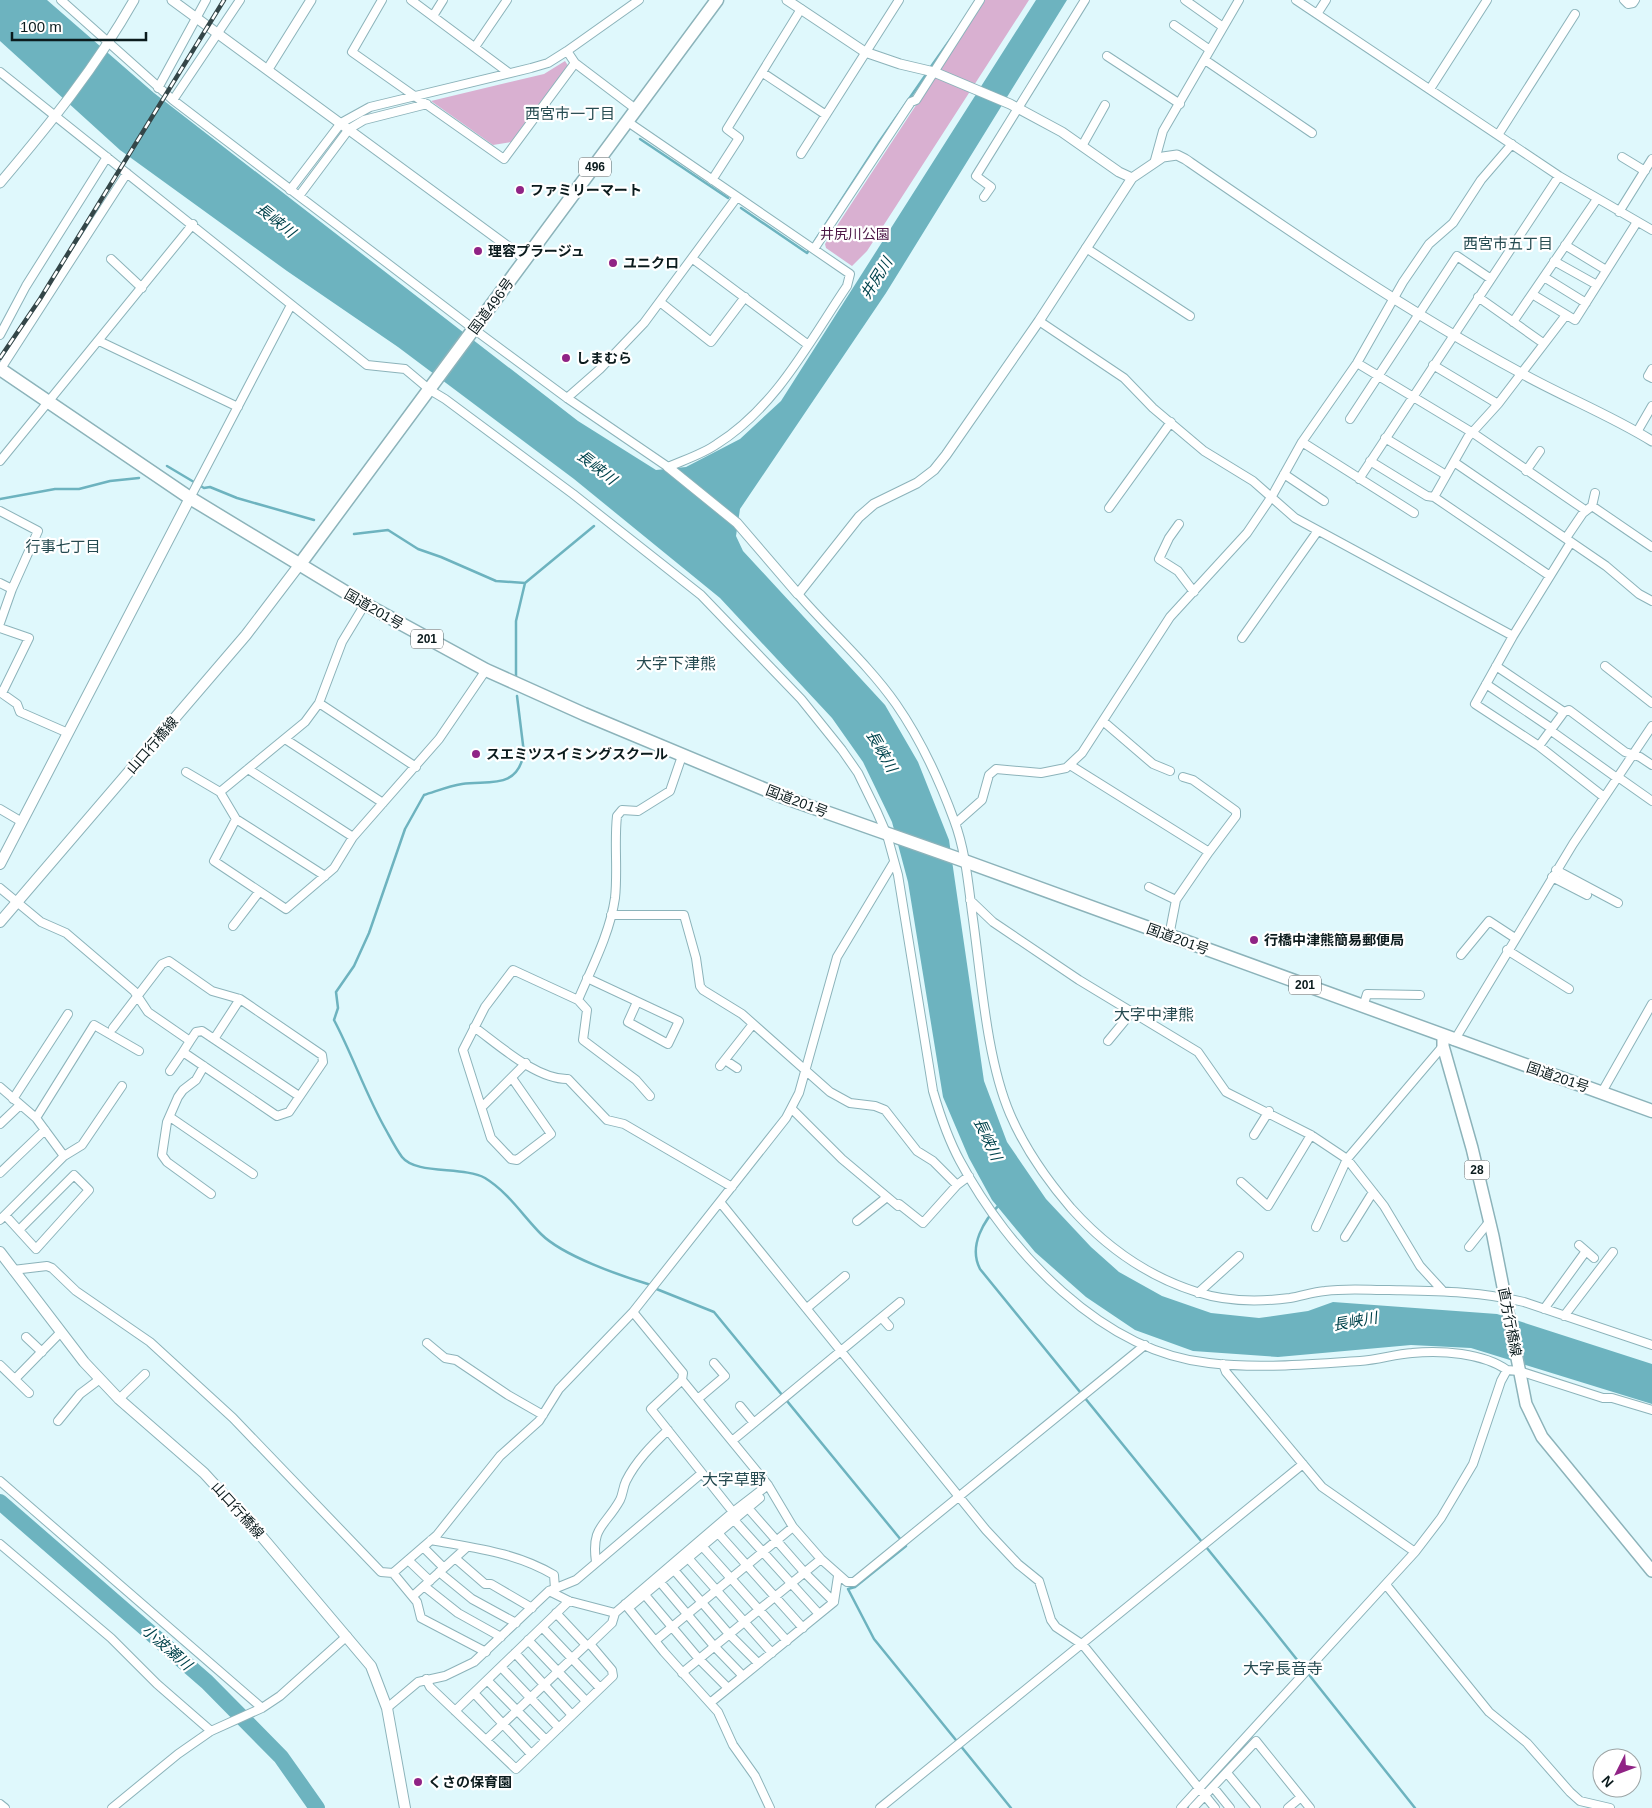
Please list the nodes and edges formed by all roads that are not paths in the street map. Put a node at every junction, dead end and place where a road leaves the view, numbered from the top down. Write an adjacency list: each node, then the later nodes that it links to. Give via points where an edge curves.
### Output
1 (61, 0): 32 (street)
2 (134, 0): 32 (street)
3 (172, 0): 28 (street)
4 (206, 0): 28 (street)
5 (240, 0): 31 (street)
6 (311, 0): 40 (street)
7 (382, 0): 47 (street, via 352,52)
8 (410, 0): 27 (street)
9 (443, 0): 27 (street)
10 (507, 0): 33 (street)
11 (640, 0): 35 (street)
12 (717, 0): 53 (highway, 国道496号 / 496)
13 (788, 0): 24 (street)
14 (899, 0): 36 (street)
15 (980, 0): 42 (street)
16 (1085, 0): 52 (street)
17 (1185, 0): 30 (street)
18 (1239, 0): 30 (street)
19 (1296, 0): 25 (street)
20 (1326, 0): 25 (street)
21 (1487, 0): 46 (street)
22 (1624, 0): 23 (street, via 1628,4)
23 (1636, 0)
24 (801, 9): 36 (street); 44 (street)
25 (1317, 14): 46 (street)
26 (1575, 14): 60 (street)
27 (433, 16): 33 (street)
28 (197, 18): 31 (street); 45 (street)
29 (1174, 25): 34 (street)
30 (1223, 27): 34 (street)
31 (217, 32): 40 (street); 48 (street)
32 (108, 47): 45 (street); 55 (street)
33 (475, 47): 43 (street)
34 (1210, 50): 38 (street)
35 (567, 51): 39 (street); 43 (street, via 548,62)
36 (866, 52): 42 (street); 54 (street)
37 (1107, 56): 50 (street)
38 (1206, 60): 50 (street); 59 (street)
39 (575, 63): 49 (street, via 504,159); 53 (street)
40 (268, 70): 57 (street)
41 (0, 72): 55 (street)
42 (934, 72): 52 (street); 84 (street)
43 (509, 73): 47 (street)
44 (763, 73): 54 (street); 71 (street, via 727,129 740,138)
45 (158, 88): 48 (street)
46 (1430, 89): 60 (street)
47 (416, 96): 49 (street); 57 (street, via 370,107)
48 (173, 100): 73 (street)
49 (427, 104): 58 (street, via 375,116)
50 (1180, 104): 65 (street, via 1163,131)
51 (1105, 105): 62 (street)
52 (1019, 109): 62 (street); 76 (street, via 976,176 991,187)
53 (637, 110): 56 (highway, 国道496号 / 496)
54 (826, 115): 63 (street)
55 (56, 116): 64 (street); 72 (street)
56 (628, 122): 71 (street); 86 (highway, 国道496号 / 496)
57 (341, 123): 58 (street); 73 (street)
58 (349, 129): 74 (street); 86 (street)
59 (1312, 133)
60 (1498, 135): 61 (street)
61 (1512, 144): 69 (street); 96 (street, via 1481,180 1453,223 1429,244)
62 (1082, 146): 70 (street)
63 (800, 154)
64 (107, 157): 68 (street); 108 (street, via 26,286)
65 (1155, 160): 70 (street); 96 (street, via 1170,155 1185,159)
66 (1616, 164): 67 (street, via 1623,155)
67 (1649, 165): 78 (street)
68 (127, 173): 80 (street); 114 (street)
69 (1559, 176): 77 (street); 91 (street)
70 (1132, 178): 83 (street)
71 (712, 180): 75 (street)
72 (0, 183)
73 (290, 190): 74 (street)
74 (299, 196): 106 (street)
75 (738, 197): 84 (street); 87 (street)
76 (984, 197)
77 (1597, 199): 78 (street); 82 (street)
78 (1619, 212): 79 (street)
79 (1637, 222): 81 (street); 89 (street)
80 (192, 224): 93 (street); 100 (street)
81 (1652, 230)
82 (1565, 244): 88 (street); 89 (street)
83 (1086, 248): 103 (street); 104 (street)
84 (814, 249): 111 (street, via 850,274 847,286)
85 (111, 259): 93 (street)
86 (525, 259): 106 (highway, 国道496号 / 496)
87 (693, 259): 95 (street); 98 (street)
88 (1554, 262): 90 (street); 92 (street)
89 (1606, 270): 92 (street)
90 (1544, 277): 94 (street); 99 (street)
91 (1490, 279): 97 (street); 101 (street, via 1457,256)
92 (1597, 285): 99 (street)
93 (142, 288): 109 (street)
94 (1532, 294): 102 (street); 105 (street)
95 (745, 297): 98 (street, via 711,342); 111 (street)
96 (1394, 297): 101 (street); 112 (street)
97 (1478, 298): 105 (street); 107 (street)
98 (660, 302): 121 (street, via 600,369)
99 (1586, 303): 102 (street, via 1575,320)
100 (291, 305): 119 (street, via 367,365 405,369); 125 (street)
101 (1419, 313): 107 (street); 117 (street)
102 (1566, 315): 110 (street)
103 (1190, 316)
104 (1039, 321): 127 (street, via 1124,378); 160 (street, via 934,470 906,490 874,504 859,517)
105 (1513, 322): 110 (street)
106 (473, 331): 119 (highway, 国道496号 / 496); 121 (street)
107 (1454, 334): 113 (street); 116 (street)
108 (0, 336)
109 (99, 341): 122 (street); 125 (street)
110 (1543, 343): 116 (street)
111 (808, 344): 137 (street, via 772,397 741,427 716,446)
112 (1357, 364): 117 (street); 132 (street)
113 (1433, 365): 120 (street); 123 (street)
114 (0, 369): 122 (highway, 国道201号 / 201)
115 (1652, 369): 118 (street, via 1648,376)
116 (1521, 373): 123 (street); 128 (street)
117 (1378, 376): 120 (street); 126 (street)
118 (1652, 378)
119 (430, 390): 155 (highway, 国道496号 / 496); 199 (street, via 573,494 701,595 827,730 858,773)
120 (1413, 397): 129 (street); 130 (street)
121 (567, 398): 137 (street)
122 (48, 402): 134 (street); 145 (highway, 国道201号 / 201)
123 (1498, 404): 129 (street)
124 (1652, 406): 128 (street)
125 (238, 407): 145 (street)
126 (1350, 419)
127 (1171, 422): 143 (street, via 1216,460); 147 (street)
128 (1637, 432): 131 (street)
129 (1473, 433): 136 (street); 138 (street)
130 (1385, 438): 135 (street); 140 (street)
131 (1652, 441)
132 (1302, 442): 139 (street); 141 (street)
133 (1540, 451): 138 (street)
134 (0, 461)
135 (1370, 461): 141 (street); 144 (street, via 1427,496)
136 (1454, 462): 140 (street); 153 (street)
137 (668, 467): 160 (street, via 737,523)
138 (1526, 471): 148 (street)
139 (1284, 474): 143 (street); 146 (street)
140 (1446, 475): 144 (street)
141 (1359, 479): 150 (street)
142 (1595, 493): 148 (street)
143 (1272, 496): 152 (street, via 1296,518); 159 (street, via 1247,533)
144 (1434, 497): 156 (street)
145 (190, 498): 155 (highway, 国道201号 / 201); 178 (main road)
146 (1324, 501)
147 (1109, 508)
148 (1589, 508): 153 (street); 154 (street)
149 (0, 511): 158 (street, via 38,531)
150 (1414, 513)
151 (1179, 524): 159 (street, via 1159,559 1178,571)
152 (1318, 532): 165 (street); 166 (street)
153 (1569, 540): 156 (street); 161 (street, via 1639,594)
154 (1652, 547)
155 (300, 564): 162 (highway, 国道201号 / 201); 213 (main road, 山口行橋線, via 246,635)
156 (1550, 576): 165 (street)
157 (0, 583): 158 (street)
158 (12, 589): 163 (street)
159 (1194, 592): 175 (street, via 1160,632)
160 (798, 594): 198 (street, via 895,703 934,771)
161 (1652, 600)
162 (365, 604): 169 (highway, 国道201号 / 201); 173 (street, via 342,642)
163 (0, 623)
164 (0, 628): 171 (street, via 29,638)
165 (1513, 636): 167 (street)
166 (1242, 638)
167 (1496, 666): 170 (street); 174 (street)
168 (1605, 666): 172 (street)
169 (486, 670): 182 (highway, 国道201号 / 201); 185 (street, via 445,732)
170 (1486, 684): 177 (street); 180 (street, via 1475,704)
171 (1, 693): 178 (street, via 18,704 20,712)
172 (1652, 702)
173 (319, 704): 179 (street, via 305,722); 185 (street)
174 (1564, 712): 177 (street); 181 (street, via 1569,710 1625,752)
175 (1104, 722): 183 (street); 187 (street, via 1153,764)
176 (1652, 726): 181 (street)
177 (1551, 729): 180 (street); 190 (street)
178 (68, 733): 197 (main road)
179 (284, 738): 186 (street); 194 (street)
180 (1539, 746): 192 (street)
181 (1633, 754): 184 (street); 190 (street)
182 (682, 756): 199 (highway, 国道201号 / 201); 215 (street, via 670,791 638,811 622,810 617,816)
183 (1070, 765): 198 (street, via 1031,773 996,769 989,775 982,800); 201 (street)
184 (1652, 766)
185 (416, 767): 194 (street)
186 (248, 769): 191 (street); 200 (street)
187 (1170, 771)
188 (186, 772): 191 (street)
189 (1183, 777): 201 (street, via 1193,780 1236,812)
190 (1617, 778): 192 (street); 193 (street)
191 (220, 792): 196 (street)
192 (1604, 797): 205 (street)
193 (1652, 801)
194 (384, 803): 200 (street)
195 (0, 809): 197 (street)
196 (236, 818): 206 (street); 209 (street, via 214,861)
197 (22, 822): 204 (main road)
198 (956, 823): 202 (street)
199 (890, 836): 202 (highway, 国道201号 / 201); 203 (street)
200 (353, 837): 206 (street)
201 (1209, 852): 212 (street)
202 (962, 860): 211 (street); 218 (highway, 国道201号 / 201)
203 (894, 862): 246 (street, via 837,957); 269 (street, via 933,1091 943,1123)
204 (0, 864)
205 (1554, 874): 210 (street); 214 (street); 219 (street)
206 (326, 876): 209 (street, via 286,909)
207 (1149, 887): 212 (street)
208 (0, 888): 213 (street)
209 (259, 892): 217 (street)
210 (1587, 895)
211 (970, 900): 231 (street, via 993,922); 293 (street, via 996,1068 1009,1113 1030,1153 1079,1216 1122,1256 1155,1276)
212 (1176, 900): 218 (street)
213 (17, 902): 216 (main road, 山口行橋線); 225 (street, via 41,922 66,933)
214 (1618, 903)
215 (612, 915): 222 (street); 233 (street, via 684,915 700,986)
216 (0, 922)
217 (233, 926)
218 (1169, 936): 230 (highway, 国道201号 / 201)
219 (1515, 938): 220 (street); 221 (street, via 1490,921)
220 (1507, 950): 223 (street); 238 (street)
221 (1461, 955)
222 (587, 978): 227 (street); 228 (street)
223 (1569, 989)
224 (1420, 995): 230 (street, via 1367,994)
225 (137, 996): 226 (street, via 166,961 212,991); 235 (street); 237 (street, via 148,1012)
226 (240, 999): 236 (street); 251 (street, via 322,1055 323,1062)
227 (578, 1000): 234 (street, via 513,970); 252 (street, via 587,1010 583,1040 636,1080)
228 (638, 1002): 228 (street, via 628,1022 668,1044 679,1021)
229 (1652, 1004): 250 (street)
230 (1363, 1006): 238 (highway, 国道201号 / 201)
231 (1132, 1012): 239 (street); 258 (street, via 1203,1056 1226,1092)
232 (68, 1014): 253 (street)
233 (753, 1024): 244 (street, via 722,1063); 246 (street)
234 (474, 1027): 242 (street); 255 (street, via 463,1050)
235 (112, 1028)
236 (214, 1038): 237 (street, via 202,1031 196,1032); 251 (street)
237 (190, 1041): 241 (street)
238 (1447, 1041): 250 (highway, 国道201号 / 201); 266 (street); 279 (main road, 直方行橋線 / 28)
239 (1108, 1042)
240 (139, 1051): 260 (street, via 94,1025)
241 (183, 1052): 243 (street); 245 (street)
242 (526, 1063): 247 (street); 272 (street, via 550,1077 568,1078 607,1120 624,1124)
243 (204, 1066): 251 (street, via 276,1116 288,1112); 259 (street, via 196,1080 182,1090)
244 (737, 1068)
245 (170, 1070)
246 (806, 1070): 256 (street); 271 (street, via 823,1088 839,1098 885,1110 917,1150)
247 (512, 1078): 255 (street); 255 (street, via 552,1134 517,1160 511,1159 491,1138)
248 (122, 1086): 265 (street, via 82,1145)
249 (0, 1087): 253 (street)
250 (1602, 1092): 257 (highway, 国道201号 / 201)
251 (299, 1096)
252 (650, 1096)
253 (13, 1099): 254 (street)
254 (20, 1105): 260 (street); 261 (street)
255 (482, 1107)
256 (792, 1110): 272 (street); 275 (street)
257 (1652, 1111)
258 (1268, 1112): 263 (street); 264 (street)
259 (170, 1117): 268 (street); 274 (street, via 162,1154 167,1162)
260 (36, 1118): 262 (street)
261 (0, 1124)
262 (45, 1130): 265 (street); 267 (street)
263 (1254, 1135)
264 (1312, 1135): 266 (street); 270 (street, via 1268,1206)
265 (64, 1156): 277 (street)
266 (1348, 1159): 273 (street); 280 (street)
267 (0, 1173)
268 (253, 1174)
269 (969, 1176): 271 (street); 305 (street, via 997,1221 1032,1262 1113,1329)
270 (1241, 1182)
271 (957, 1185): 275 (street, via 922,1223)
272 (732, 1186): 276 (street)
273 (1373, 1192): 282 (street); 292 (street, via 1420,1266)
274 (210, 1194)
275 (887, 1197): 278 (street)
276 (720, 1202): 296 (street); 298 (street)
277 (3, 1217): 281 (street)
278 (857, 1221)
279 (1489, 1222): 284 (street); 294 (main road, 直方行橋線 / 28)
280 (1316, 1227)
281 (20, 1230): 281 (street, via 74,1175 88,1190 36,1249)
282 (1345, 1237)
283 (1579, 1245): 285 (street)
284 (1469, 1247)
285 (1586, 1251): 289 (street); 297 (street)
286 (0, 1252): 290 (main road, 山口行橋線)
287 (1614, 1252): 299 (street)
288 (1239, 1256): 293 (street)
289 (1594, 1258)
290 (14, 1270): 302 (main road, 山口行橋線); 355 (street, via 52,1268 76,1291 150,1342 233,1418 381,1572)
291 (845, 1276): 296 (street)
292 (1442, 1290): 293 (street, via 1324,1291 1292,1298 1246,1301); 294 (street)
293 (1198, 1292)
294 (1506, 1301): 297 (street); 312 (main road, 直方行橋線 / 28)
295 (900, 1302): 300 (street)
296 (807, 1308): 308 (street)
297 (1544, 1310): 299 (street)
298 (632, 1312): 317 (street, via 682,1373); 323 (street, via 559,1388)
299 (1564, 1316): 306 (street)
300 (882, 1318): 301 (street); 308 (street)
301 (889, 1326)
302 (60, 1333): 307 (street); 315 (main road, 山口行橋線)
303 (26, 1336): 307 (street)
304 (428, 1343): 323 (street, via 445,1358 456,1360)
305 (1145, 1345): 310 (street, via 1188,1359); 332 (street)
306 (1652, 1345)
307 (42, 1352): 316 (street)
308 (842, 1352): 325 (street); 332 (street)
309 (714, 1362): 319 (street, via 725,1376)
310 (1223, 1364): 313 (street, via 1267,1367 1434,1352 1472,1357); 328 (street, via 1226,1372)
311 (0, 1365): 316 (street)
312 (1518, 1366): 313 (street); 322 (street, via 1603,1398); 354 (main road, 直方行橋線 / 28, via 1526,1404 1542,1437)
313 (1507, 1370): 345 (street, via 1473,1464)
314 (145, 1374): 320 (street)
315 (100, 1379): 320 (main road, 山口行橋線); 324 (street, via 80,1394)
316 (15, 1380): 318 (street)
317 (682, 1380): 319 (street); 326 (street, via 651,1409)
318 (29, 1394)
319 (698, 1398): 327 (street)
320 (119, 1399): 384 (main road, 山口行橋線, via 204,1472)
321 (740, 1406): 325 (street)
322 (1652, 1410)
323 (543, 1415): 338 (street, via 500,1456)
324 (58, 1420)
325 (754, 1423): 327 (street)
326 (668, 1430): 329 (street); 350 (street, via 650,1446 624,1483 619,1502 599,1530 594,1544)
327 (732, 1441): 331 (street)
328 (1303, 1464): 345 (street, via 1336,1498); 390 (street)
329 (702, 1473): 335 (street); 350 (street)
330 (0, 1480): 411 (street)
331 (768, 1485): 335 (street); 336 (street)
332 (960, 1497): 357 (street, via 854,1582); 390 (street, via 1005,1550 1039,1581 1050,1620)
333 (760, 1498): 334 (street)
334 (748, 1508): 335 (street); 339 (street)
335 (733, 1516): 337 (street); 344 (street); 371 (street)
336 (793, 1527): 339 (street); 348 (street)
337 (718, 1533): 341 (street); 351 (street)
338 (431, 1540): 342 (street); 343 (street)
339 (776, 1541): 344 (street); 356 (street)
340 (0, 1544): 418 (street, via 111,1638)
341 (702, 1546): 347 (street); 358 (street)
342 (423, 1547): 349 (street); 352 (street)
343 (467, 1547): 346 (street); 363 (street, via 505,1553 534,1564 554,1575)
344 (762, 1552): 351 (street); 361 (street)
345 (1415, 1552): 362 (street)
346 (454, 1558): 352 (street); 372 (street, via 486,1584)
347 (688, 1558): 353 (street); 364 (street)
348 (821, 1559): 356 (street); 357 (street)
349 (408, 1560): 355 (street); 360 (street)
350 (596, 1562): 363 (street, via 576,1580)
351 (746, 1566): 358 (street); 367 (street)
352 (441, 1570): 360 (street); 378 (street, via 472,1599)
353 (674, 1570): 359 (street); 369 (street)
354 (1652, 1571)
355 (392, 1573): 366 (street)
356 (805, 1573): 361 (street); 370 (street)
357 (838, 1576): 370 (street)
358 (730, 1579): 364 (street); 373 (street)
359 (660, 1582): 365 (street); 376 (street)
360 (427, 1583): 366 (street); 385 (street, via 458,1613)
361 (791, 1584): 367 (street); 377 (street)
362 (1387, 1586): 424 (street); 440 (street, via 1489,1712 1527,1743 1580,1801)
363 (552, 1590): 368 (street); 372 (street)
364 (716, 1591): 369 (street); 379 (street)
365 (644, 1595): 371 (street); 381 (street)
366 (413, 1596): 392 (street, via 421,1618)
367 (775, 1598): 373 (street); 382 (street)
368 (569, 1600): 374 (street); 375 (street)
369 (702, 1602): 376 (street); 383 (street)
370 (834, 1602): 377 (street)
371 (629, 1604): 375 (street); 387 (street)
372 (532, 1608): 378 (street)
373 (758, 1610): 379 (street); 388 (street)
374 (556, 1613): 380 (street); 389 (street)
375 (615, 1613): 389 (street, via 612,1623)
376 (687, 1614): 381 (street); 391 (street)
377 (820, 1614): 382 (street)
378 (516, 1622): 385 (street)
379 (744, 1622): 383 (street); 393 (street)
380 (542, 1627): 386 (street); 395 (street)
381 (672, 1627): 387 (street); 396 (street)
382 (803, 1628): 388 (street)
383 (729, 1634): 391 (street); 397 (street)
384 (346, 1636): 411 (street, via 280,1696); 412 (main road, 山口行橋線, via 371,1666)
385 (501, 1637): 392 (street)
386 (528, 1640): 394 (street); 399 (street)
387 (655, 1641): 400 (street)
388 (787, 1641): 393 (street)
389 (588, 1645): 395 (street); 405 (street, via 612,1670 613,1676)
390 (1083, 1645): 424 (street); 432 (street)
391 (714, 1646): 396 (street); 401 (street)
392 (486, 1652): 402 (street, via 474,1662 445,1676)
393 (772, 1652): 397 (street)
394 (515, 1653): 398 (street); 404 (street)
395 (572, 1658): 399 (street); 405 (street)
396 (699, 1659): 400 (street); 406 (street)
397 (758, 1664): 401 (street)
398 (501, 1667): 403 (street); 408 (street)
399 (558, 1671): 404 (street); 409 (street)
400 (682, 1673): 410 (street)
401 (743, 1676): 406 (street)
402 (426, 1679): 412 (street); 414 (street, via 430,1687)
403 (488, 1680): 407 (street); 413 (street)
404 (544, 1684): 408 (street); 415 (street)
405 (600, 1688): 409 (street)
406 (728, 1688): 410 (street)
407 (474, 1693): 414 (street); 416 (street)
408 (530, 1698): 413 (street); 417 (street)
409 (586, 1701): 415 (street)
410 (710, 1702): 431 (street, via 733,1746 756,1776)
411 (262, 1708): 418 (street)
412 (387, 1708): 430 (main road, 山口行橋線)
413 (517, 1710): 416 (street); 420 (street)
414 (456, 1711): 419 (street)
415 (572, 1715): 417 (street)
416 (502, 1724): 419 (street); 421 (street)
417 (559, 1728): 420 (street)
418 (211, 1731): 429 (street)
419 (486, 1740): 421 (street, via 516,1769)
420 (546, 1740): 421 (street)
421 (531, 1754)
422 (1226, 1773): 423 (street); 426 (street, via 1256,1741); 437 (street)
423 (1213, 1787): 425 (street); 436 (street)
424 (1199, 1788): 425 (street); 433 (street)
425 (1205, 1796): 434 (street); 435 (street)
426 (1301, 1797): 438 (street); 439 (street)
427 (0, 1804): 428 (street)
428 (5, 1808)
429 (112, 1808)
430 (405, 1808)
431 (770, 1808)
432 (880, 1808)
433 (1181, 1808)
434 (1193, 1808)
435 (1215, 1808)
436 (1230, 1808)
437 (1256, 1808)
438 (1288, 1808)
439 (1310, 1808)
440 (1610, 1808)

